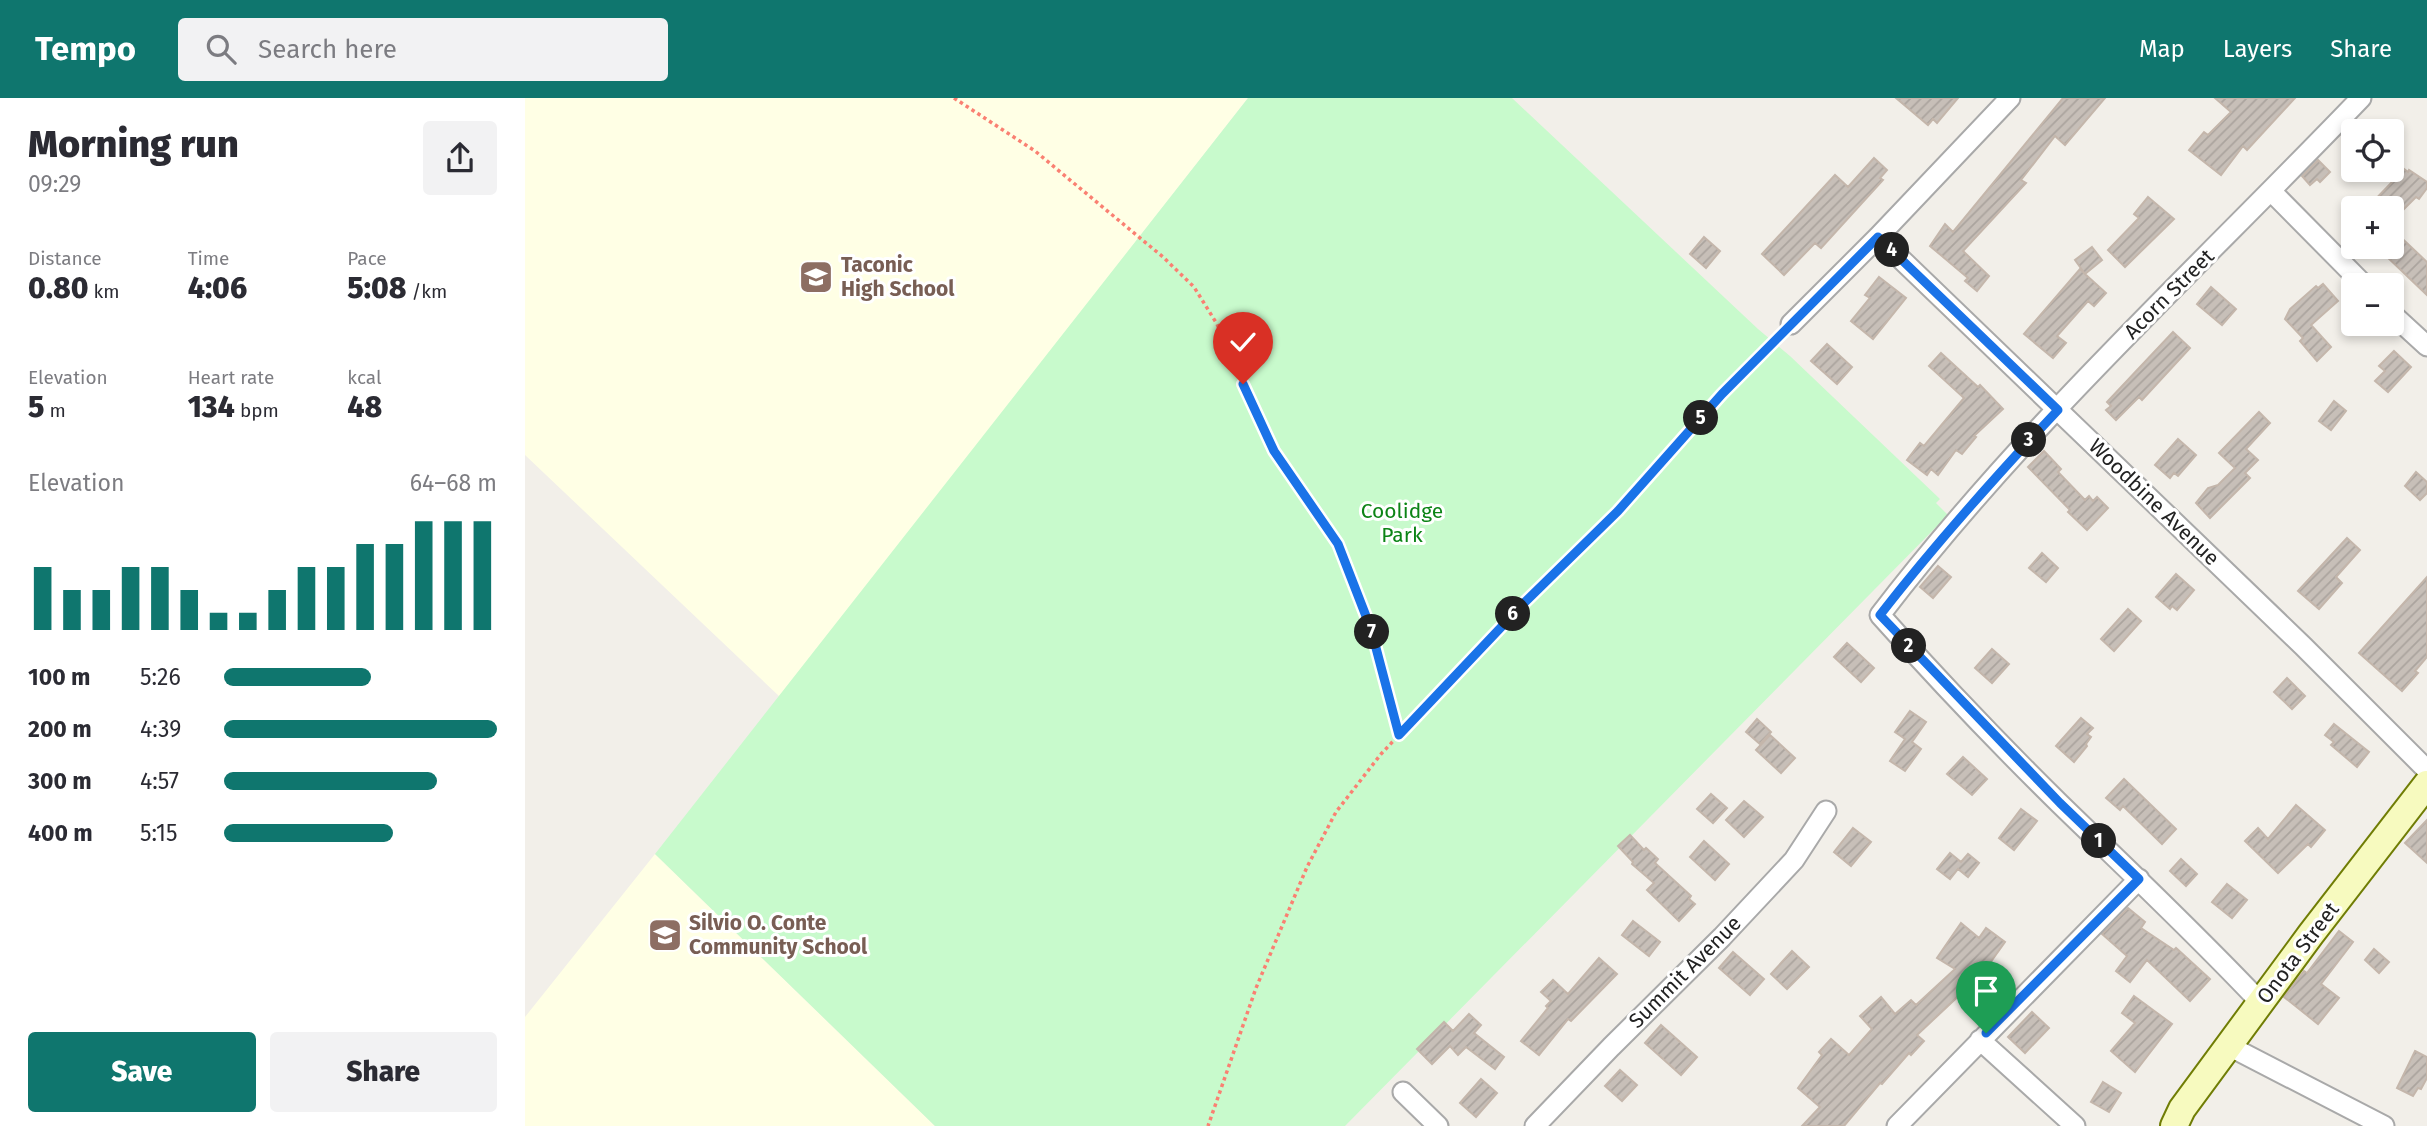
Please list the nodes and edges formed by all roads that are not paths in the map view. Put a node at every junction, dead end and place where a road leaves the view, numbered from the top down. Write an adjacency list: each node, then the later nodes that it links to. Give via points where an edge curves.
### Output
1 (2010, 98): 4 (street)
2 (2361, 98): 3 (street, Acorn Street)
3 (2271, 191): 5 (street); 9 (street, Acorn Street)
4 (1878, 237): 6 (street); 9 (street, Woodbine Avenue)
5 (2352, 273)
6 (1791, 324)
7 (2404, 325): 8 (street)
8 (2427, 346)
9 (2058, 410): 10 (street, Woodbine Avenue); 13 (street, Acorn Street, via 1927,553 1880,615)
10 (2427, 770)
11 (2427, 784): 14 (street, Onota Street)
12 (1826, 811): 19 (street, Summit Avenue, via 1794,860)
13 (2139, 879): 14 (street); 15 (street)
14 (2261, 1003): 16 (street, Onota Street)
15 (1980, 1040): 20 (street); 21 (street)
16 (2229, 1046): 22 (street, Onota Street); 23 (street)
17 (1403, 1092): 18 (street)
18 (1438, 1126)
19 (1535, 1126)
20 (1897, 1126)
21 (2075, 1126)
22 (2174, 1126)
23 (2384, 1126)

